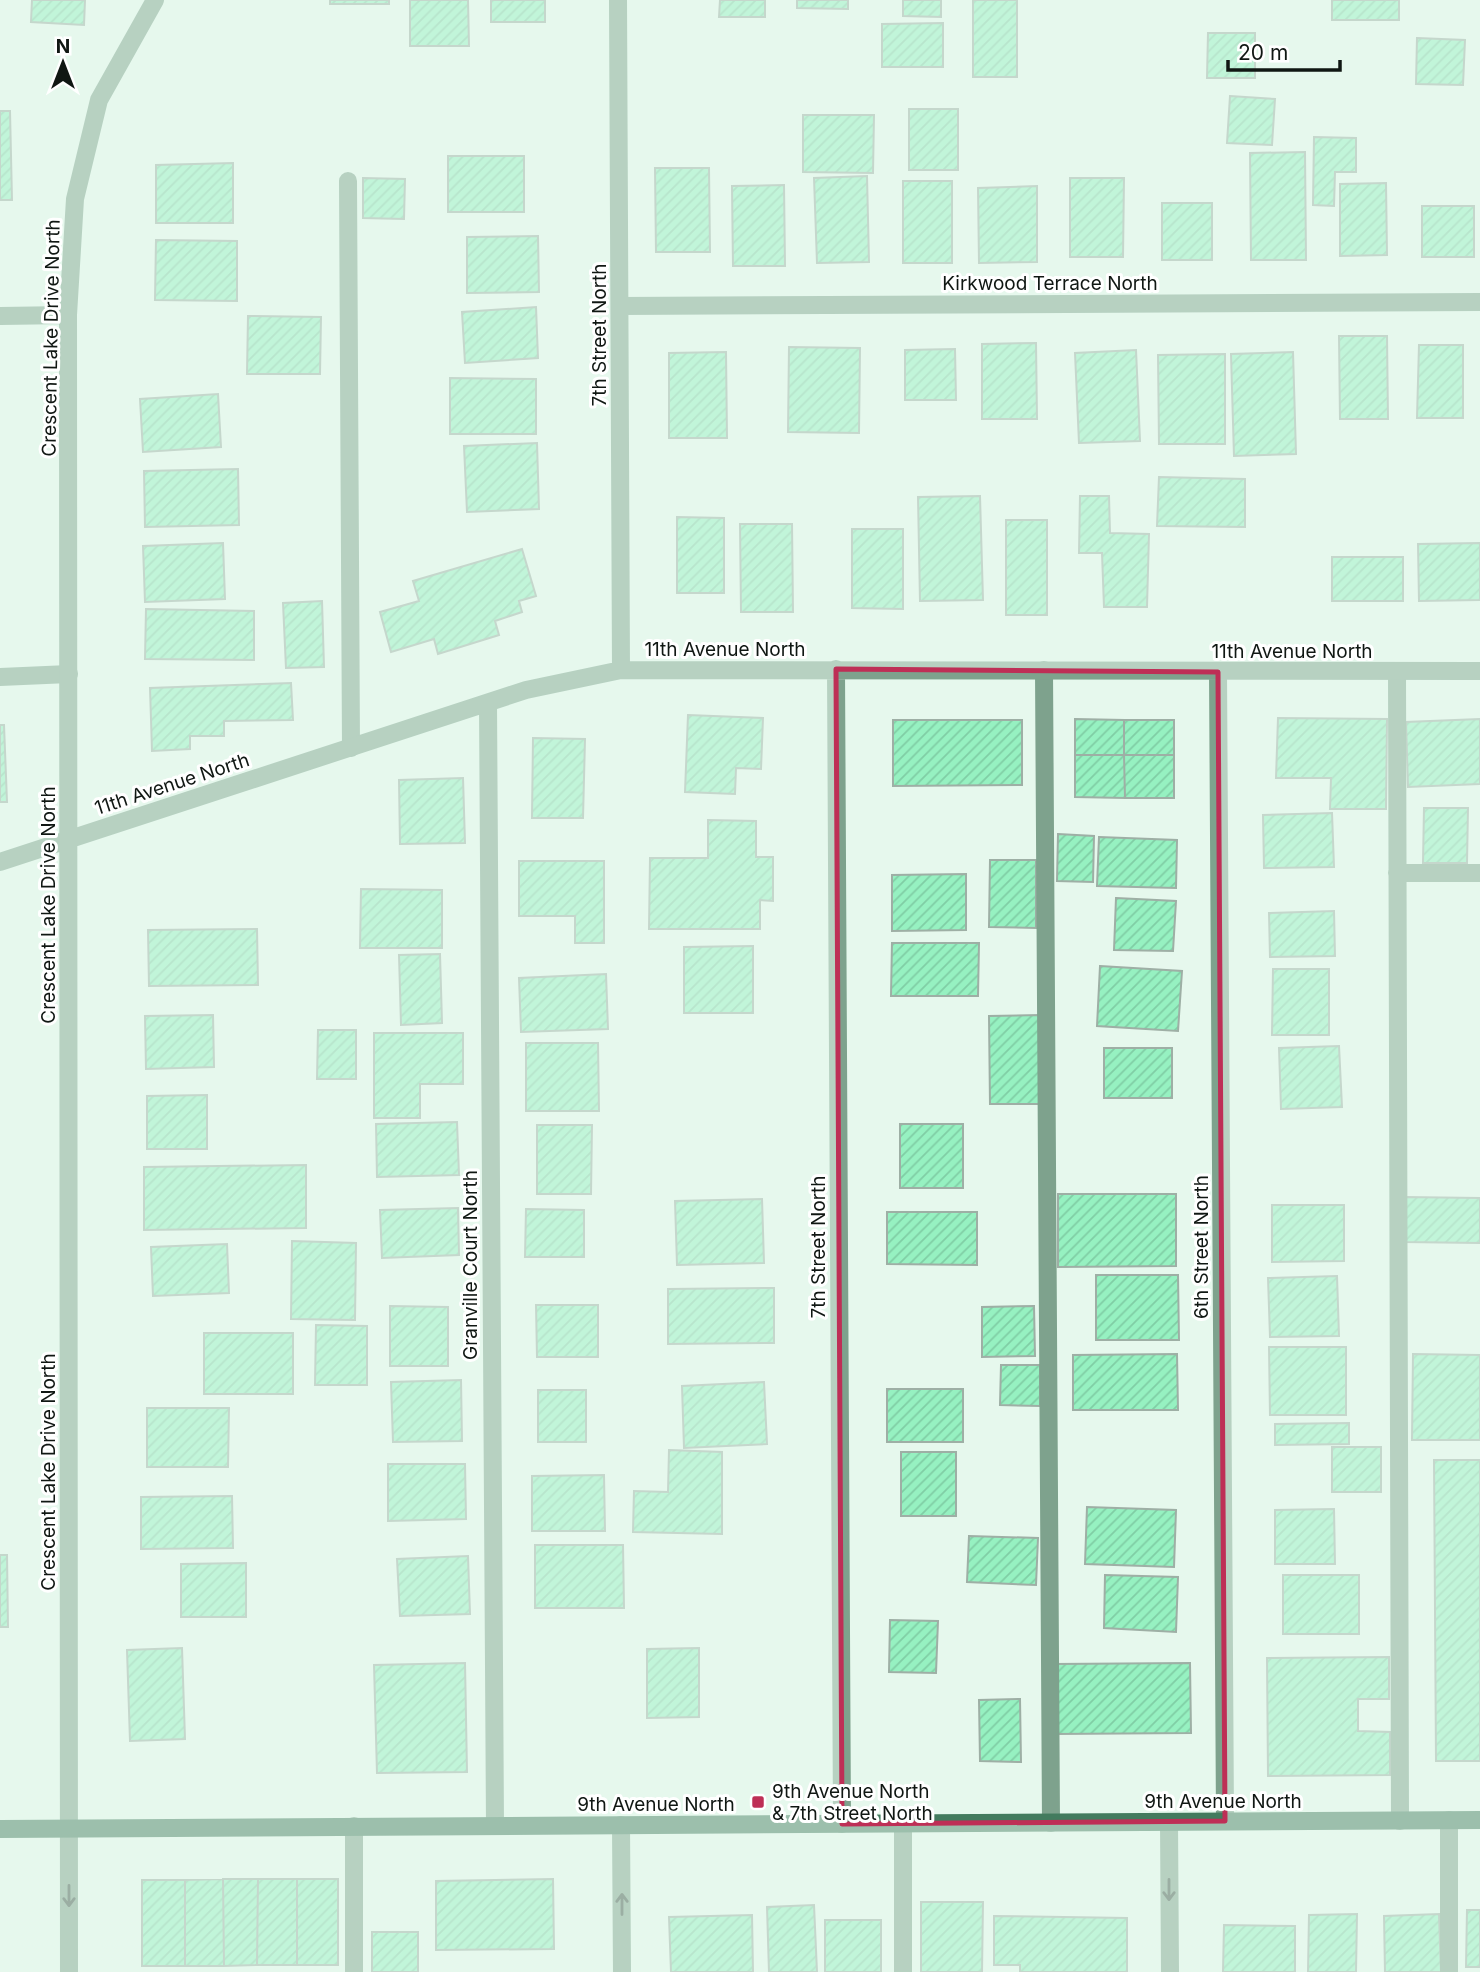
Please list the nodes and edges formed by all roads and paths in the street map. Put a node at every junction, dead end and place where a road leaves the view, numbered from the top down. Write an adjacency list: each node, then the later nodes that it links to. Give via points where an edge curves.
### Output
1 (155, 0): 6 (street, Crescent Lake Drive North, via 99,100 75,199)
2 (618, 0): 5 (street, 7th Street North)
3 (348, 181): 17 (street)
4 (1480, 302): 5 (street, Kirkwood Terrace North)
5 (620, 306): 9 (street, 7th Street North)
6 (68, 315): 7 (street); 14 (street, Crescent Lake Drive North)
7 (0, 316)
8 (836, 669): 9 (street, 11th Avenue North); 10 (street, 11th Avenue North); 29 (street, 7th Street North)
9 (621, 670): 16 (street, 11th Avenue North)
10 (1044, 670): 13 (street, 11th Avenue North); 28 (street)
11 (1397, 671): 12 (street, 11th Avenue North); 13 (street, 11th Avenue North); 20 (street)
12 (1480, 671)
13 (1218, 672): 24 (street, 6th Street North)
14 (69, 674): 15 (street); 18 (street, Crescent Lake Drive North)
15 (0, 677)
16 (488, 703): 17 (street, 11th Avenue North); 32 (street, Granville Court North)
17 (351, 748): 18 (street, 11th Avenue North)
18 (69, 840): 19 (street, 11th Avenue North); 33 (street, Crescent Lake Drive North)
19 (0, 862)
20 (1397, 873): 21 (street); 25 (street)
21 (1480, 873)
22 (1449, 1820): 23 (street, 9th Avenue North); 25 (street, 9th Avenue North); 40 (street)
23 (1480, 1820)
24 (1225, 1821): 25 (street, 9th Avenue North); 26 (street, 9th Avenue North)
25 (1400, 1821)
26 (1169, 1822): 28 (street, 9th Avenue North); 39 (street, one-way to 39)
27 (902, 1823): 28 (street, 9th Avenue North); 29 (street, 9th Avenue North); 38 (street)
28 (1051, 1823)
29 (842, 1824): 30 (street, 9th Avenue North)
30 (621, 1825): 32 (street, 9th Avenue North); 37 (street, one-way to 30)
31 (354, 1826): 32 (street, 9th Avenue North); 33 (street, 9th Avenue North); 36 (street)
32 (495, 1826)
33 (68, 1828): 34 (street, 9th Avenue North); 35 (street, Crescent Lake Drive North, one-way to 35)
34 (0, 1829)
35 (69, 1972)
36 (354, 1972)
37 (622, 1972)
38 (903, 1972)
39 (1170, 1972)
40 (1450, 1972)

